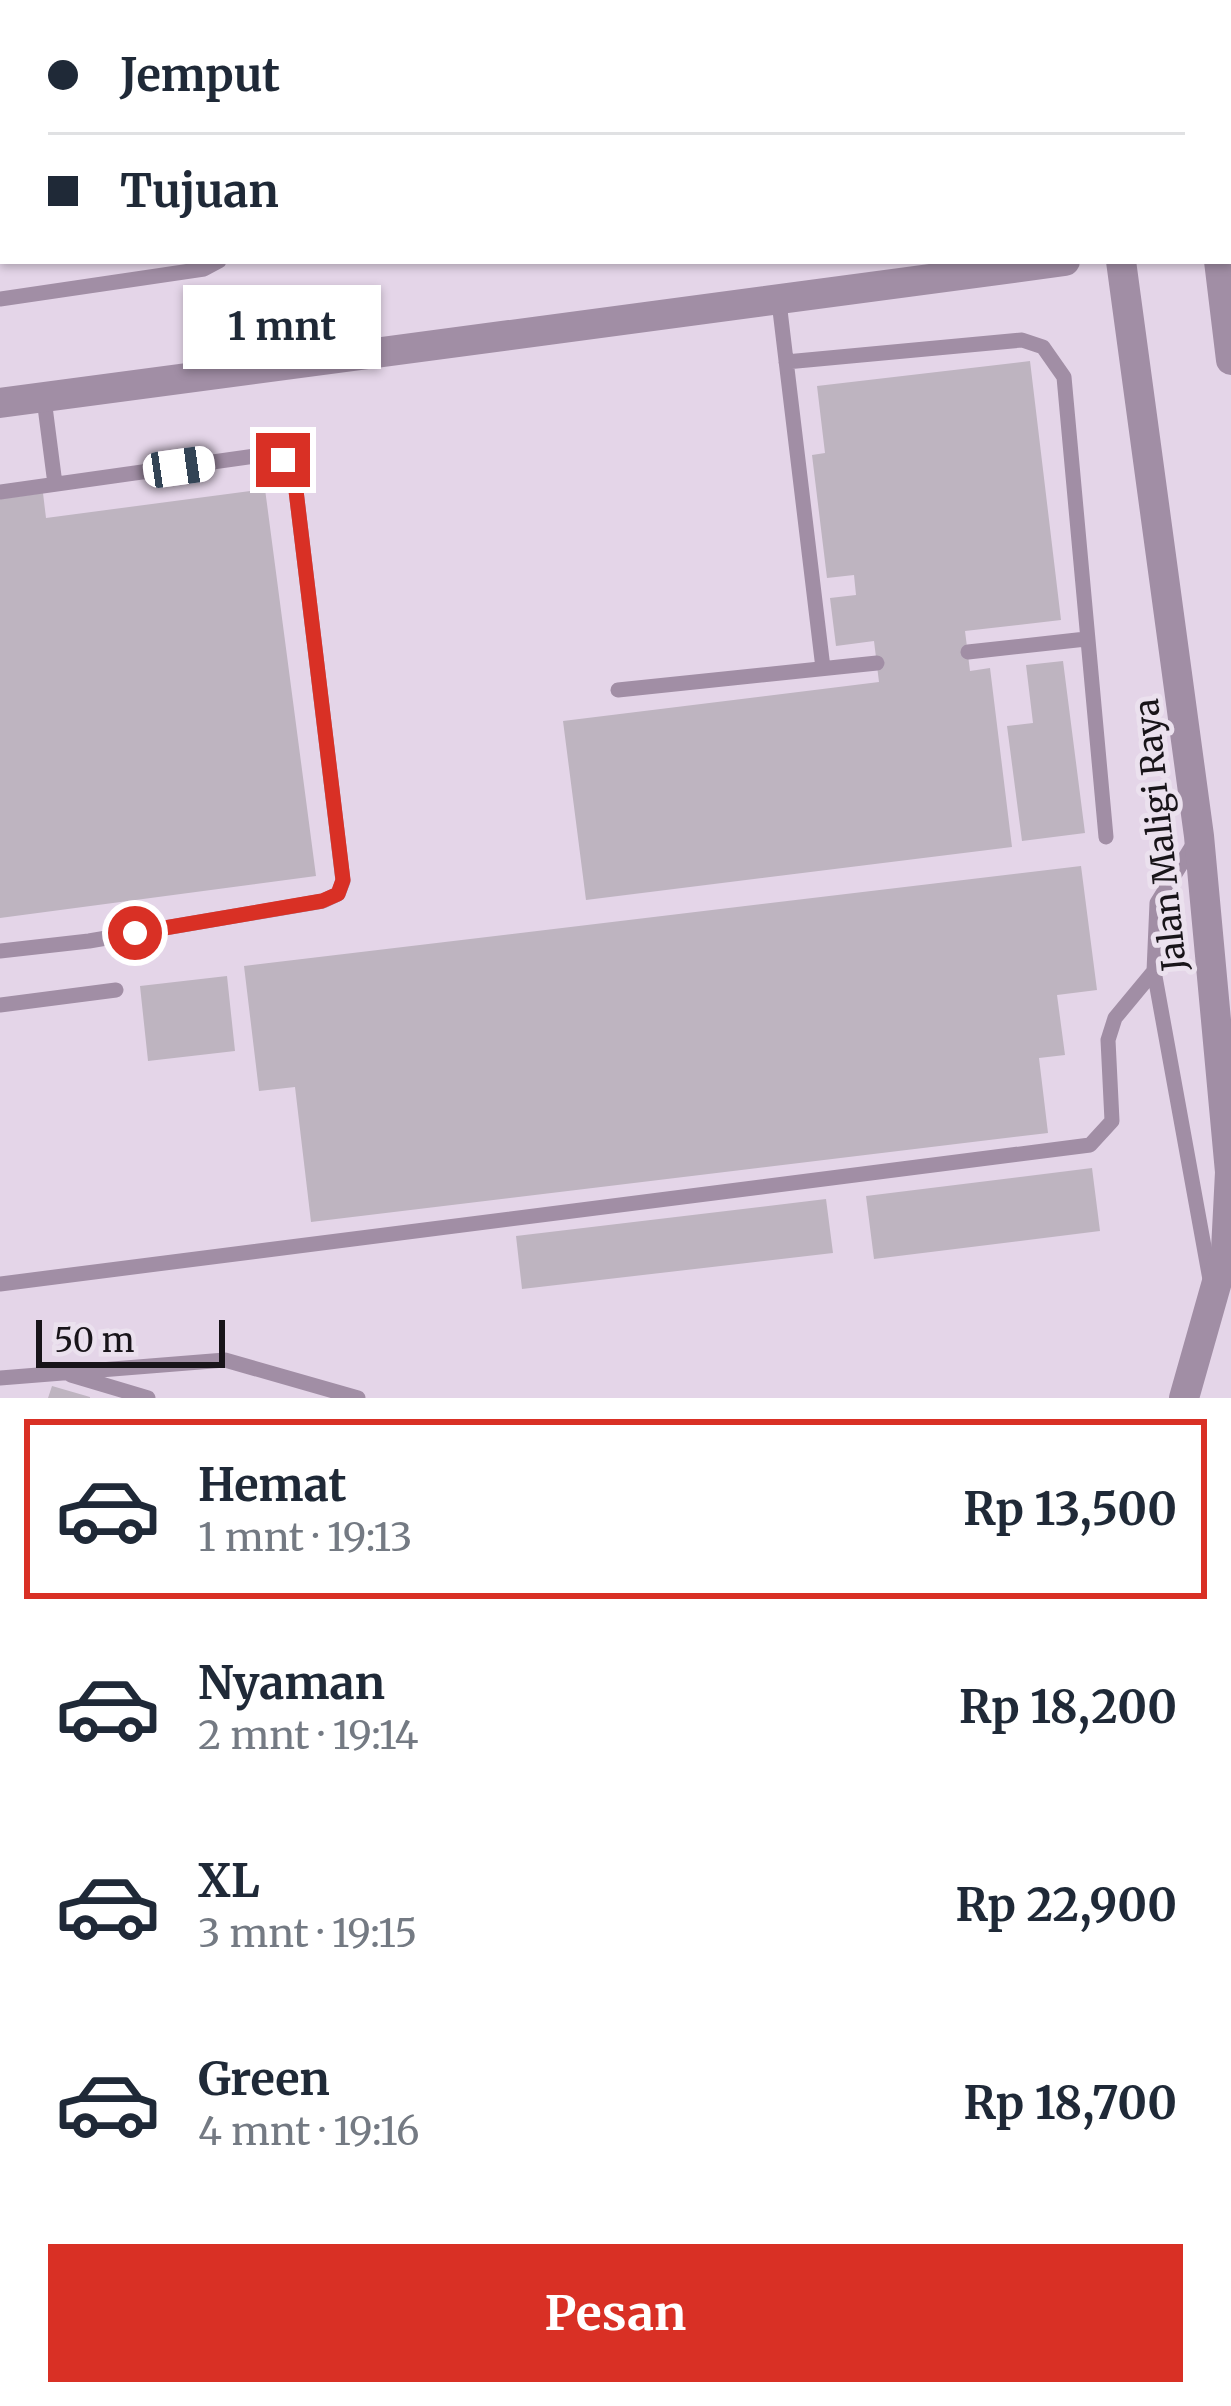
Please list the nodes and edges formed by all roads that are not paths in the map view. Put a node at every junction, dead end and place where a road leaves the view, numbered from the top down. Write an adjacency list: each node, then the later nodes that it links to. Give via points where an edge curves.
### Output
1 (213, 264): 5 (lane)
2 (1044, 264): 6 (street)
3 (1121, 264): 18 (street, Jalan Maligi Raya)
4 (1219, 264): 7 (street)
5 (0, 298)
6 (779, 302): 8 (lane); 9 (street)
7 (1231, 360)
8 (786, 362): 13 (lane, via 1022,340 1043,347 1064,377); 16 (lane)
9 (44, 399): 10 (street); 11 (lane)
10 (0, 403)
11 (55, 484): 12 (lane); 20 (lane, via 262,455 283,460 294,474 343,880 338,894 322,901)
12 (0, 492)
13 (1086, 639): 14 (lane); 19 (lane)
14 (968, 652)
15 (877, 663): 16 (lane)
16 (823, 668): 17 (lane)
17 (619, 690)
18 (1198, 836): 21 (lane, via 1157,903); 25 (street, Jalan Maligi Raya, via 1230,1172)
19 (1106, 837)
20 (0, 951)
21 (1154, 971): 24 (lane, via 1115,1018 1108,1040 1112,1121 1090,1145); 25 (lane)
22 (116, 990): 23 (lane)
23 (0, 1005)
24 (0, 1284)
25 (1215, 1300): 30 (street, Jalan Maligi Raya)
26 (64, 1373): 27 (lane); 28 (lane); 29 (lane, via 226,1360)
27 (0, 1378)
28 (148, 1398)
29 (358, 1398)
30 (1184, 1398)

